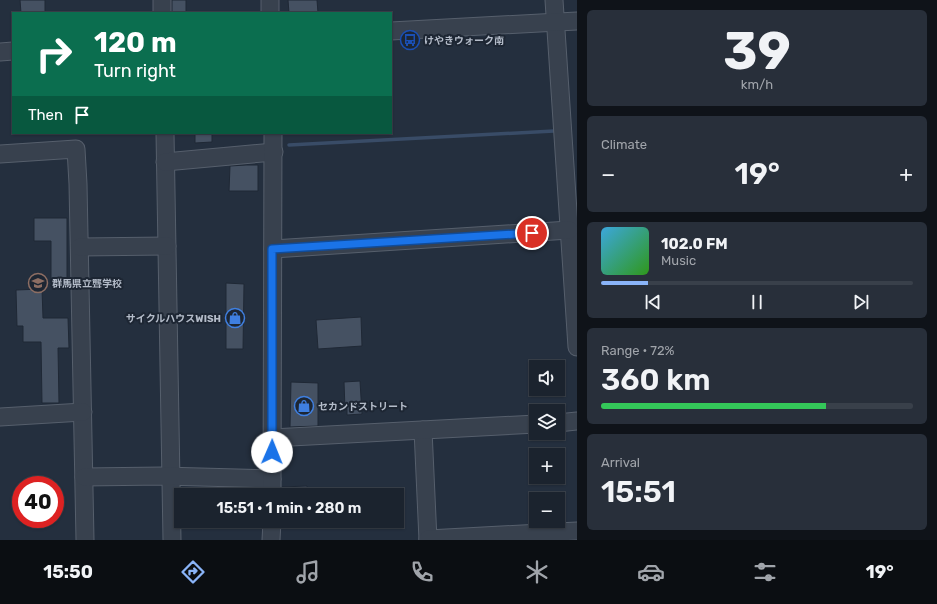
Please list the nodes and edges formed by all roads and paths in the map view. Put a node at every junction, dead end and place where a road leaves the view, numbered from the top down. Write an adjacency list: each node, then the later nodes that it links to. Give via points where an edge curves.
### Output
1 (162, 0): 4 (street)
2 (270, 0): 5 (street)
3 (554, 0): 7 (street)
4 (162, 12)
5 (270, 12)
6 (577, 21): 7 (street)
7 (556, 22): 8 (street); 16 (street)
8 (392, 31)
9 (12, 51): 10 (street)
10 (0, 52)
11 (164, 134): 15 (street)
12 (273, 134): 13 (street)
13 (274, 152): 15 (street); 19 (street)
14 (0, 154): 18 (street, via 76,149)
15 (165, 162): 17 (street)
16 (569, 230): 19 (street); 20 (street)
17 (167, 246): 18 (street); 29 (street)
18 (80, 247): 21 (street)
19 (272, 249): 27 (street)
20 (577, 348)
21 (82, 412): 22 (street); 28 (street)
22 (0, 417)
23 (577, 421): 24 (street)
24 (565, 422)
25 (529, 424): 26 (street)
26 (423, 430): 27 (street); 33 (street)
27 (272, 438): 30 (street)
28 (84, 477): 29 (street); 34 (street)
29 (171, 477): 30 (street); 35 (street)
30 (272, 487)
31 (272, 528): 36 (street)
32 (577, 531): 33 (street)
33 (428, 539)
34 (85, 540)
35 (172, 540)
36 (272, 540)

